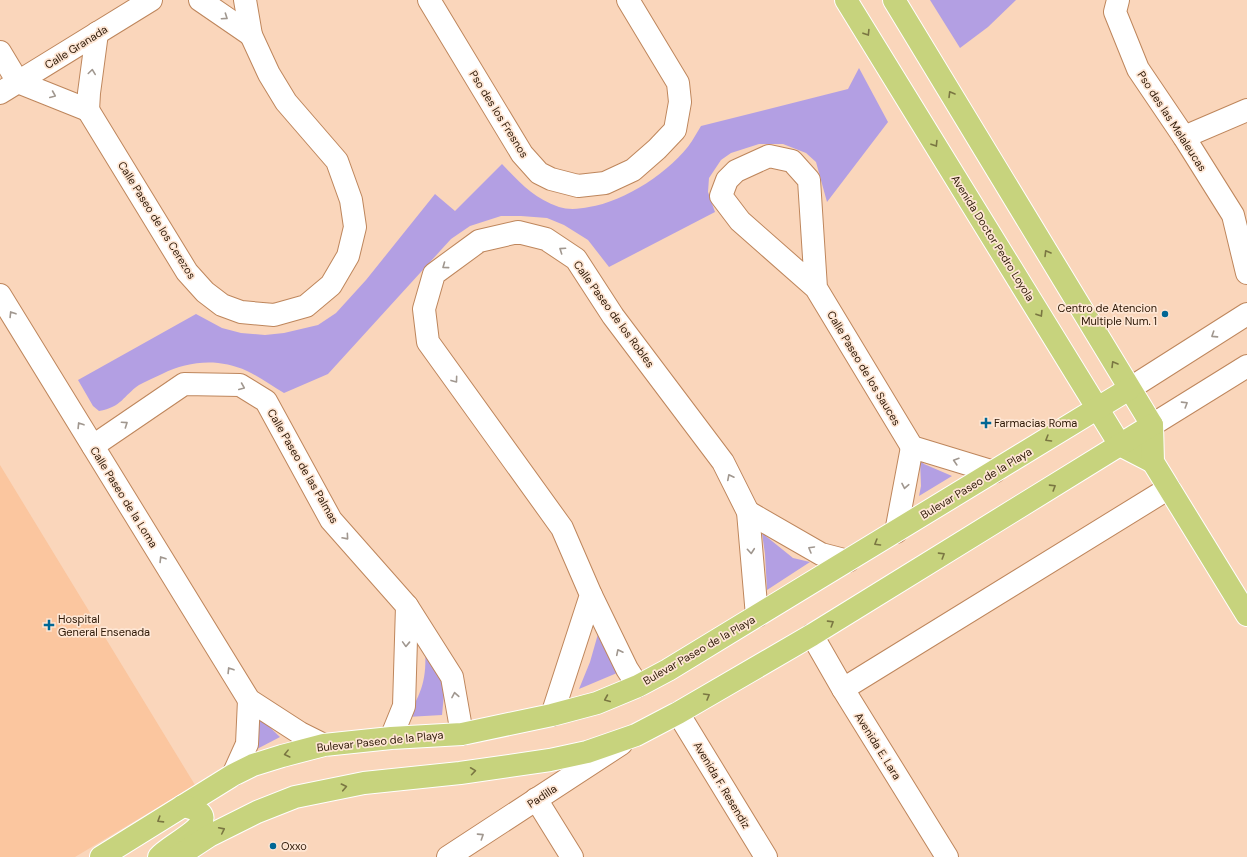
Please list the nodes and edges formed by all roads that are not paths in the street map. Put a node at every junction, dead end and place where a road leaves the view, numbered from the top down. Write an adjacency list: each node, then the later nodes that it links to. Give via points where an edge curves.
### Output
1 (151, 0): 9 (street, Calle Granada)
2 (200, 0): 10 (street, one-way to 10)
3 (246, 0): 10 (street)
4 (429, 0): 5 (street, Pso des los Fresnos, via 522,154 539,173 578,186 605,183 633,170 675,130 680,102 678,83)
5 (628, 0)
6 (846, 0): 23 (main road, Avenida Doctor Pedro Loyola, one-way to 23)
7 (894, 0): 22 (main road, one-way to 7)
8 (1118, 0): 15 (street, Pso des las Melaleucas, via 1115,12 1138,69)
9 (97, 33): 12 (street, Calle Granada); 13 (street, one-way to 9)
10 (251, 35): 13 (street, Calle Paseo de los Cerezos, via 286,102 337,161 351,200 355,227 348,256 331,285 306,306 274,315 241,312 222,305 205,292 187,272)
11 (0, 52): 12 (street)
12 (9, 88): 13 (street, one-way to 13)
13 (88, 110)
14 (1247, 110): 15 (street)
15 (1184, 137): 16 (street, Pso des las Melaleucas)
16 (1240, 220): 17 (street, Pso des las Melaleucas)
17 (1247, 272)
18 (816, 288): 18 (street, Calle Paseo de los Sauces, via 809,180 792,161 769,156 736,171 727,180 721,196 740,221); 27 (street, Calle Paseo de los Sauces)
19 (0, 295): 26 (street, Calle Paseo de la Loma, one-way to 19)
20 (1246, 309): 22 (street, Bulevar Paseo de la Playa, one-way to 22)
21 (1247, 366): 24 (street, one-way to 21)
22 (1129, 389): 23 (main road, Bulevar Paseo de la Playa); 24 (main road)
23 (1097, 409): 25 (main road, Avenida Doctor Pedro Loyola); 29 (main road, Bulevar Paseo de la Playa, one-way to 29)
24 (1152, 425): 25 (main road); 28 (main road)
25 (1120, 445): 28 (main road); 38 (main road, one-way to 25)
26 (93, 446): 35 (street, Calle Paseo de las Palmas, one-way to 35, via 184,384 240,385 266,401 331,520); 41 (street, Calle Paseo de la Loma, one-way to 26)
27 (912, 447): 29 (street, one-way to 27); 32 (street, one-way to 32)
28 (1153, 462): 30 (main road)
29 (994, 472): 32 (main road, Bulevar Paseo de la Playa)
30 (1169, 488): 36 (main road); 40 (street)
31 (748, 512): 33 (street, one-way to 31, via 821,554); 34 (street, Calle Paseo de los Robles, one-way to 34, via 723,462 613,316 576,260 546,239 518,232 479,241 434,274 424,309 428,342 562,528); 37 (street, Calle Paseo de los Robles, one-way to 37)
32 (896, 532): 33 (main road, Bulevar Paseo de la Playa, one-way to 33)
33 (848, 561): 37 (main road, Bulevar Paseo de la Playa)
34 (591, 595): 39 (street, Calle Paseo de los Robles, one-way to 34); 43 (street)
35 (407, 606): 44 (street, Calle Paseo de las Palmas, one-way to 35, via 452,677); 46 (street, one-way to 46, via 404,706)
36 (1247, 615)
37 (757, 616): 39 (main road, Bulevar Paseo de la Playa)
38 (812, 635): 40 (street, Avenida E. Lara); 42 (main road, one-way to 38)
39 (638, 686): 43 (main road, Bulevar Paseo de la Playa, one-way to 43, via 597,703)
40 (843, 689): 57 (street, Avenida E. Lara)
41 (249, 700): 47 (street, Calle Paseo de la Loma, via 300,733); 48 (street, via 247,744)
42 (678, 713): 45 (main road); 56 (street, Avenida F. Resendiz)
43 (552, 715): 44 (main road, Bulevar Paseo de la Playa)
44 (462, 734): 46 (main road, Bulevar Paseo de la Playa)
45 (636, 735): 49 (street, Padilla); 53 (main road, one-way to 45, via 209,836 257,812 295,797 364,782 460,773 550,760 587,752)
46 (391, 738): 47 (main road, Bulevar Paseo de la Playa)
47 (324, 745): 48 (main road, Bulevar Paseo de la Playa, one-way to 48, via 268,760)
48 (233, 775): 50 (main road, Bulevar Paseo de la Playa)
49 (536, 799): 54 (street, Padilla, one-way to 49); 55 (street)
50 (183, 806): 51 (main road, Bulevar Paseo de la Playa, one-way to 51); 52 (main road, via 200,812 202,822 197,829)
51 (101, 857)
52 (158, 857)
53 (177, 857)
54 (448, 857)
55 (572, 857)
56 (766, 857)
57 (947, 857)

